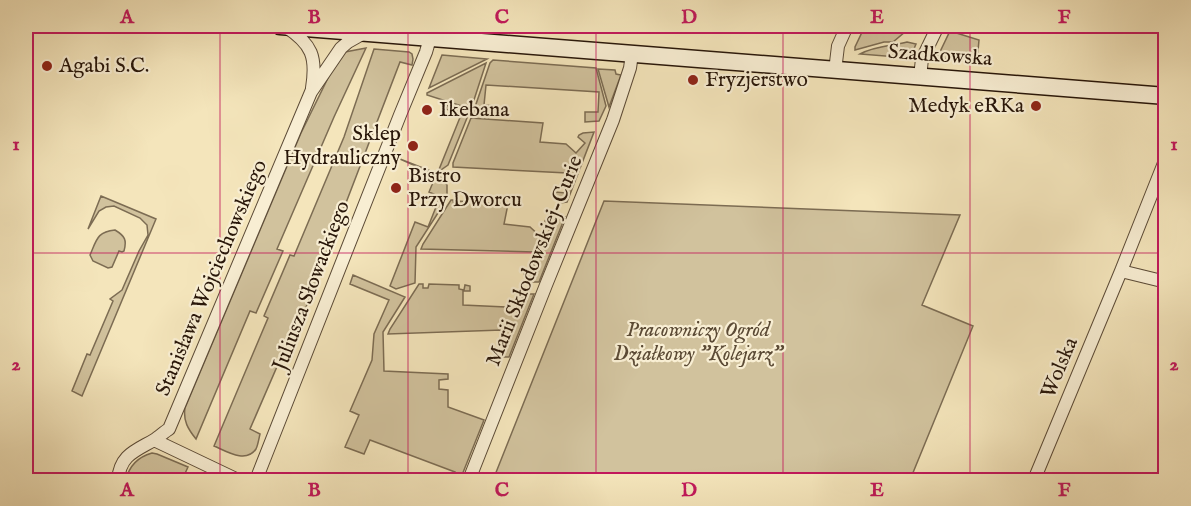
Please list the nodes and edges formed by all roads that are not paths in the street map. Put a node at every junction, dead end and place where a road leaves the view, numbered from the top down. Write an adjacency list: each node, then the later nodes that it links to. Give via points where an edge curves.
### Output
1 (280, 26): 2 (street, Szadkowska)
2 (285, 26): 5 (street, Szadkowska); 10 (street, Stanisława Wojciechowskiego, via 301,38 313,58)
3 (847, 26): 8 (street, via 838,46)
4 (938, 26): 9 (street, via 922,59)
5 (365, 29): 6 (street, Szadkowska); 10 (street, Stanisława Wojciechowskiego, via 341,48)
6 (430, 32): 7 (street, Szadkowska); 18 (street, Juliusza Słowackiego, via 426,52)
7 (632, 54): 8 (street, Szadkowska); 19 (street, Marii Skłodowskiej-Curie, via 613,120)
8 (835, 71): 9 (street, Szadkowska)
9 (920, 77): 11 (street, Szadkowska)
10 (312, 92): 15 (street, Stanisława Wojciechowskiego, via 170,429)
11 (1166, 96)
12 (1166, 158): 13 (street, Wolska)
13 (1122, 270): 14 (street); 20 (street, Wolska)
14 (1166, 282)
15 (154, 440): 16 (street, Stanisława Wojciechowskiego, via 128,456); 17 (street)
16 (118, 480)
17 (238, 480)
18 (256, 480)
19 (469, 480)
20 (1034, 480)

